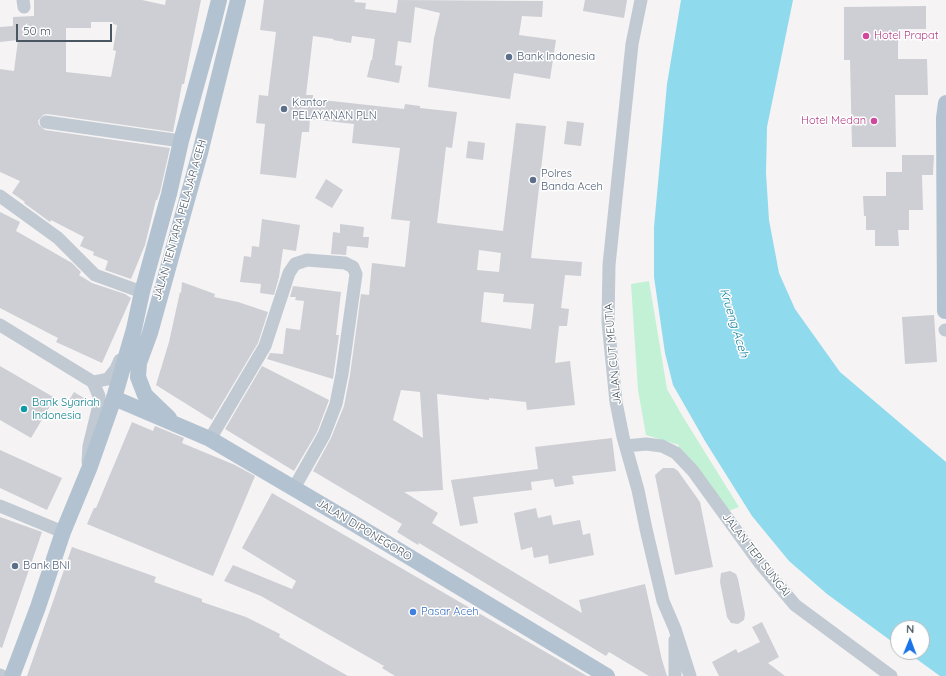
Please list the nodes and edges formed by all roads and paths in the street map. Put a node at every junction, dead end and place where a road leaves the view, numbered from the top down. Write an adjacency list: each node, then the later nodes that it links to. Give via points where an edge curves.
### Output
1 (219, 0): 4 (main road, JALAN TENTARA PELAJAR ACEH)
2 (238, 0): 5 (main road, JALAN TENTARA PELAJAR ACEH)
3 (641, 0): 19 (street, JALAN CUT MEUTIA, via 632,44 608,290 608,322 616,402)
4 (212, 32): 5 (main road); 8 (main road, JALAN TENTARA PELAJAR ACEH)
5 (229, 32): 17 (main road, JALAN TENTARA PELAJAR ACEH, via 200,153 150,333 139,363 138,377 145,394)
6 (946, 103): 10 (main road)
7 (46, 122): 8 (street)
8 (180, 142): 11 (main road, JALAN TENTARA PELAJAR ACEH, via 169,194)
9 (0, 196): 11 (street, via 58,238 95,275)
10 (945, 262): 12 (main road)
11 (142, 292): 14 (main road, JALAN TENTARA PELAJAR ACEH)
12 (945, 311)
13 (0, 325): 15 (street)
14 (134, 329): 15 (street, via 112,375); 16 (main road, JALAN TENTARA PELAJAR ACEH)
15 (93, 382): 20 (street, via 99,396 99,405 89,446)
16 (114, 398): 17 (main road, JALAN DIPONEGORO); 20 (main road, JALAN TENTARA PELAJAR ACEH)
17 (178, 426): 18 (main road, JALAN DIPONEGORO)
18 (210, 439): 21 (main road, JALAN DIPONEGORO); 21 (street, via 265,346 288,273 296,264 307,260 345,263 353,267 356,274 336,404 324,434)
19 (626, 446): 24 (street, JALAN CUT MEUTIA, via 663,600); 29 (street, JALAN TEPI SUNGAI, via 646,444 662,446 676,452 694,471 759,562 795,605)
20 (89, 469): 23 (main road, JALAN TENTARA PELAJAR ACEH)
21 (294, 488): 26 (main road, JALAN DIPONEGORO)
22 (0, 506): 23 (street)
23 (63, 532): 25 (main road, JALAN TENTARA PELAJAR ACEH)
24 (675, 629): 27 (street); 28 (street, JALAN CUT MEUTIA)
25 (12, 676)
26 (606, 676)
27 (675, 676)
28 (690, 676)
29 (891, 676)

